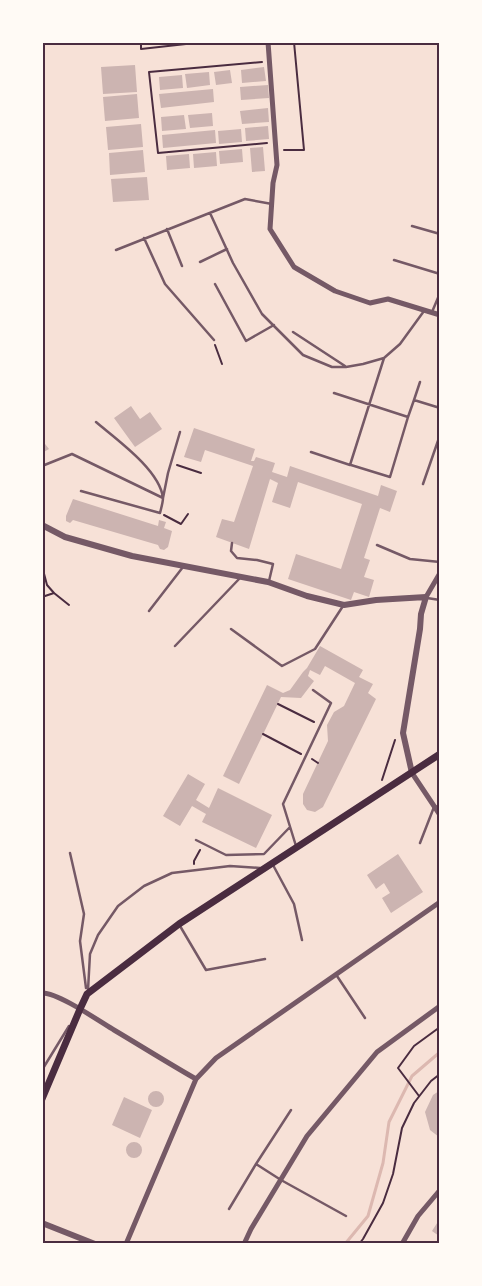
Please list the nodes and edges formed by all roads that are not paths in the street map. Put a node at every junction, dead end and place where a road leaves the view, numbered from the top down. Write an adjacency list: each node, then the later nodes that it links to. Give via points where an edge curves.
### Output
1 (268, 42): 2 (street, via 277,165)
2 (272, 204): 3 (lane, via 245,199); 16 (street, via 270,229 294,267 335,291 370,303 388,300)
3 (210, 212): 5 (lane); 8 (lane)
4 (412, 226): 6 (lane)
5 (167, 229): 7 (lane); 12 (lane)
6 (440, 234)
7 (144, 238): 9 (lane); 21 (lane, via 165,284)
8 (227, 249): 11 (lane); 19 (lane, via 262,314)
9 (116, 250)
10 (394, 260): 13 (lane)
11 (200, 262)
12 (182, 266)
13 (440, 274)
14 (215, 284): 19 (lane, via 246,342)
15 (440, 293): 17 (lane)
16 (425, 310): 17 (street); 22 (lane, via 400,344)
17 (432, 312): 18 (street)
18 (440, 314)
19 (274, 325): 23 (lane, via 303,355 332,367)
20 (293, 332): 23 (lane)
21 (214, 340)
22 (384, 358): 23 (lane); 27 (lane)
23 (346, 367)
24 (420, 382): 26 (lane)
25 (334, 393): 27 (lane)
26 (414, 400): 28 (lane); 29 (lane)
27 (370, 404): 29 (lane); 34 (lane)
28 (440, 408)
29 (408, 417): 34 (lane, via 390,477)
30 (96, 422): 38 (lane, via 139,459 157,480)
31 (180, 432): 38 (lane)
32 (440, 435): 36 (lane)
33 (311, 452): 34 (lane)
34 (350, 465)
35 (42, 466): 38 (lane, via 72,454)
36 (423, 484)
37 (82, 491): 38 (lane, via 160,513)
38 (163, 498)
39 (42, 525): 43 (street, via 65,537 132,556)
40 (232, 543): 46 (lane, via 231,551 237,558 273,564)
41 (377, 545): 42 (lane, via 410,559)
42 (440, 562)
43 (184, 566): 45 (street); 50 (lane)
44 (440, 573): 47 (street)
45 (240, 577): 46 (street); 52 (lane)
46 (268, 582): 49 (street)
47 (426, 597): 48 (lane); 49 (street); 55 (street, via 402,734)
48 (440, 600)
49 (344, 605): 51 (lane, via 315,649 282,666)
50 (149, 611)
51 (231, 629)
52 (176, 646)
53 (313, 690): 58 (lane, via 331,703 283,804)
54 (440, 754): 55 (main road)
55 (412, 773): 56 (street); 61 (main road)
56 (437, 806): 57 (street); 60 (lane)
57 (440, 814)
58 (290, 826): 59 (lane, via 264,854 226,855); 61 (lane)
59 (196, 840)
60 (420, 842)
61 (297, 847): 63 (main road)
62 (70, 853): 71 (lane, via 84,914 80,941)
63 (272, 864): 64 (main road); 67 (lane, via 294,904)
64 (264, 869): 66 (main road); 71 (lane, via 230,866 172,873 144,886 118,906 98,935 90,954)
65 (440, 902): 69 (street)
66 (179, 924): 68 (lane, via 206,970); 71 (main road)
67 (302, 940)
68 (264, 959)
69 (336, 974): 74 (lane); 76 (street, via 216,1058)
70 (42, 993): 73 (street)
71 (87, 994): 73 (main road)
72 (440, 1006): 80 (street, via 377,1052 307,1136)
73 (80, 1009): 75 (lane); 76 (street); 77 (main road)
74 (365, 1018)
75 (42, 1070)
76 (196, 1079): 86 (street)
77 (42, 1099)
78 (291, 1110): 79 (lane)
79 (256, 1164): 80 (lane); 82 (lane)
80 (281, 1180): 83 (lane); 87 (street)
81 (440, 1190): 88 (street, via 418,1216)
82 (229, 1209)
83 (346, 1216)
84 (42, 1223): 85 (street)
85 (95, 1244)
86 (126, 1244)
87 (244, 1244)
88 (402, 1244)

